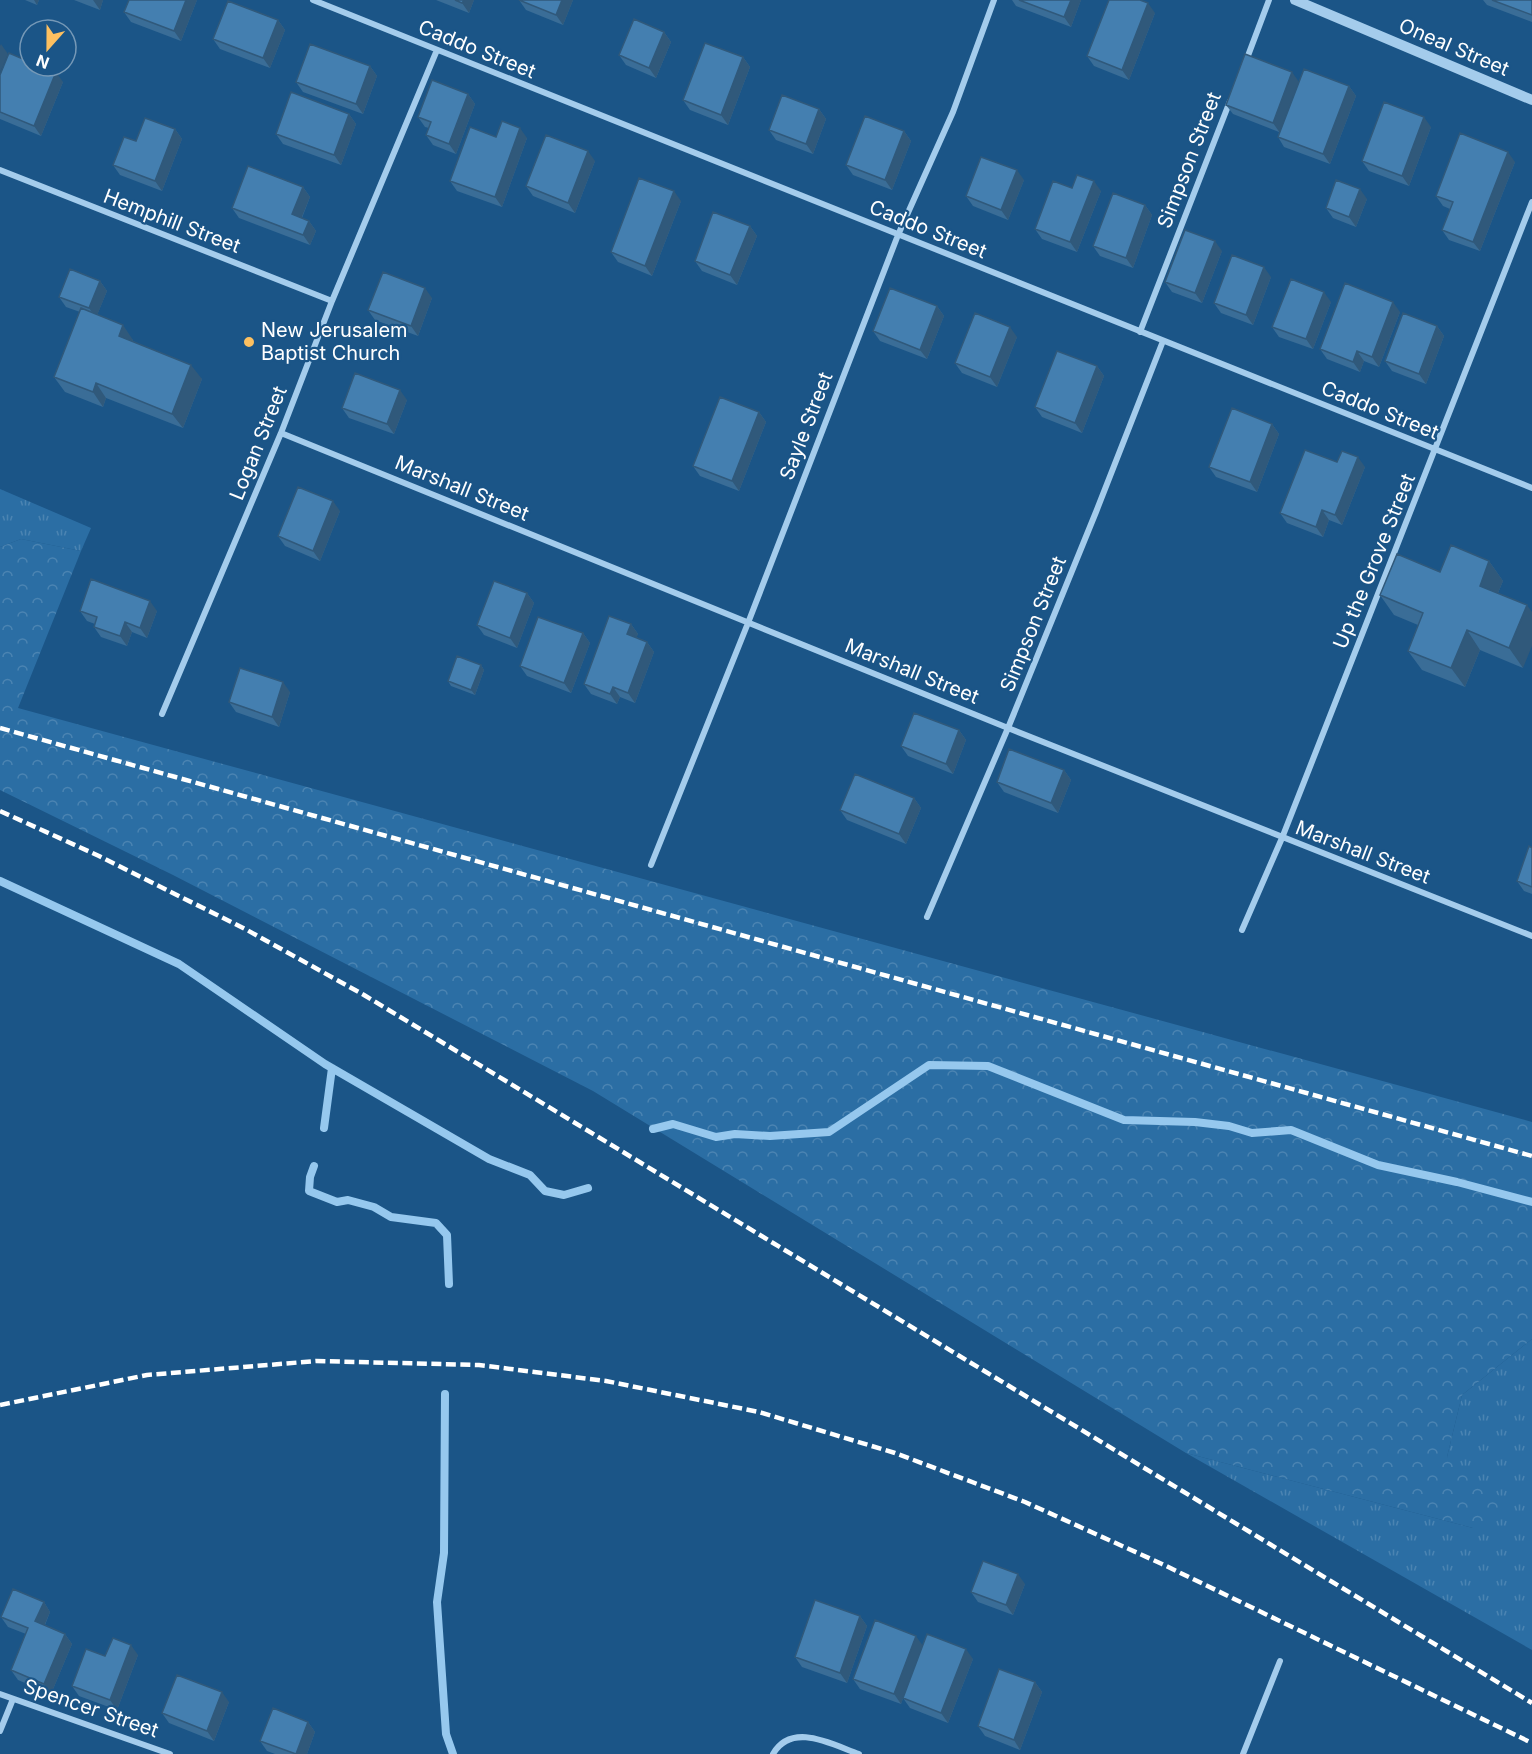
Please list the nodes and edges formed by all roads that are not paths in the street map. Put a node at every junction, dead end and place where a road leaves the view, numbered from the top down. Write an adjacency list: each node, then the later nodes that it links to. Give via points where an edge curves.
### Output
1 (313, 0): 5 (street, Caddo Street)
2 (994, 0): 11 (street, Sayle Street, via 953,112)
3 (1269, 0): 6 (street)
4 (1295, 0): 8 (street, Oneal Street)
5 (436, 50): 11 (street, Caddo Street); 12 (street, Logan Street)
6 (1244, 66)
7 (1235, 88): 13 (street, Simpson Street)
8 (1532, 100)
9 (0, 170): 12 (street, Hemphill Street)
10 (1532, 202): 16 (street, Up the Grove Street)
11 (898, 235): 13 (street, Caddo Street); 18 (street, Sayle Street)
12 (332, 302): 15 (street, Logan Street)
13 (1140, 332): 14 (street, Caddo Street)
14 (1162, 341): 16 (street, Caddo Street); 20 (street, Simpson Street)
15 (281, 433): 18 (street, Marshall Street); 19 (street, Logan Street)
16 (1436, 450): 17 (street, Caddo Street); 21 (street, Up the Grove Street)
17 (1532, 488)
18 (748, 623): 20 (street, Marshall Street); 22 (street, Sayle Street)
19 (162, 714)
20 (1008, 728): 21 (street, Marshall Street); 23 (street, Simpson Street)
21 (1282, 838): 24 (street, Up the Grove Street); 25 (street, Marshall Street)
22 (651, 865)
23 (927, 917)
24 (1242, 930)
25 (1532, 936)
26 (1280, 1661): 33 (street)
27 (0, 1694): 28 (street, Spencer Street)
28 (13, 1699): 29 (street); 30 (street, Spencer Street)
29 (0, 1731)
30 (170, 1754)
31 (773, 1754): 32 (street, via 784,1741 797,1735)
32 (859, 1754)
33 (1243, 1754)

